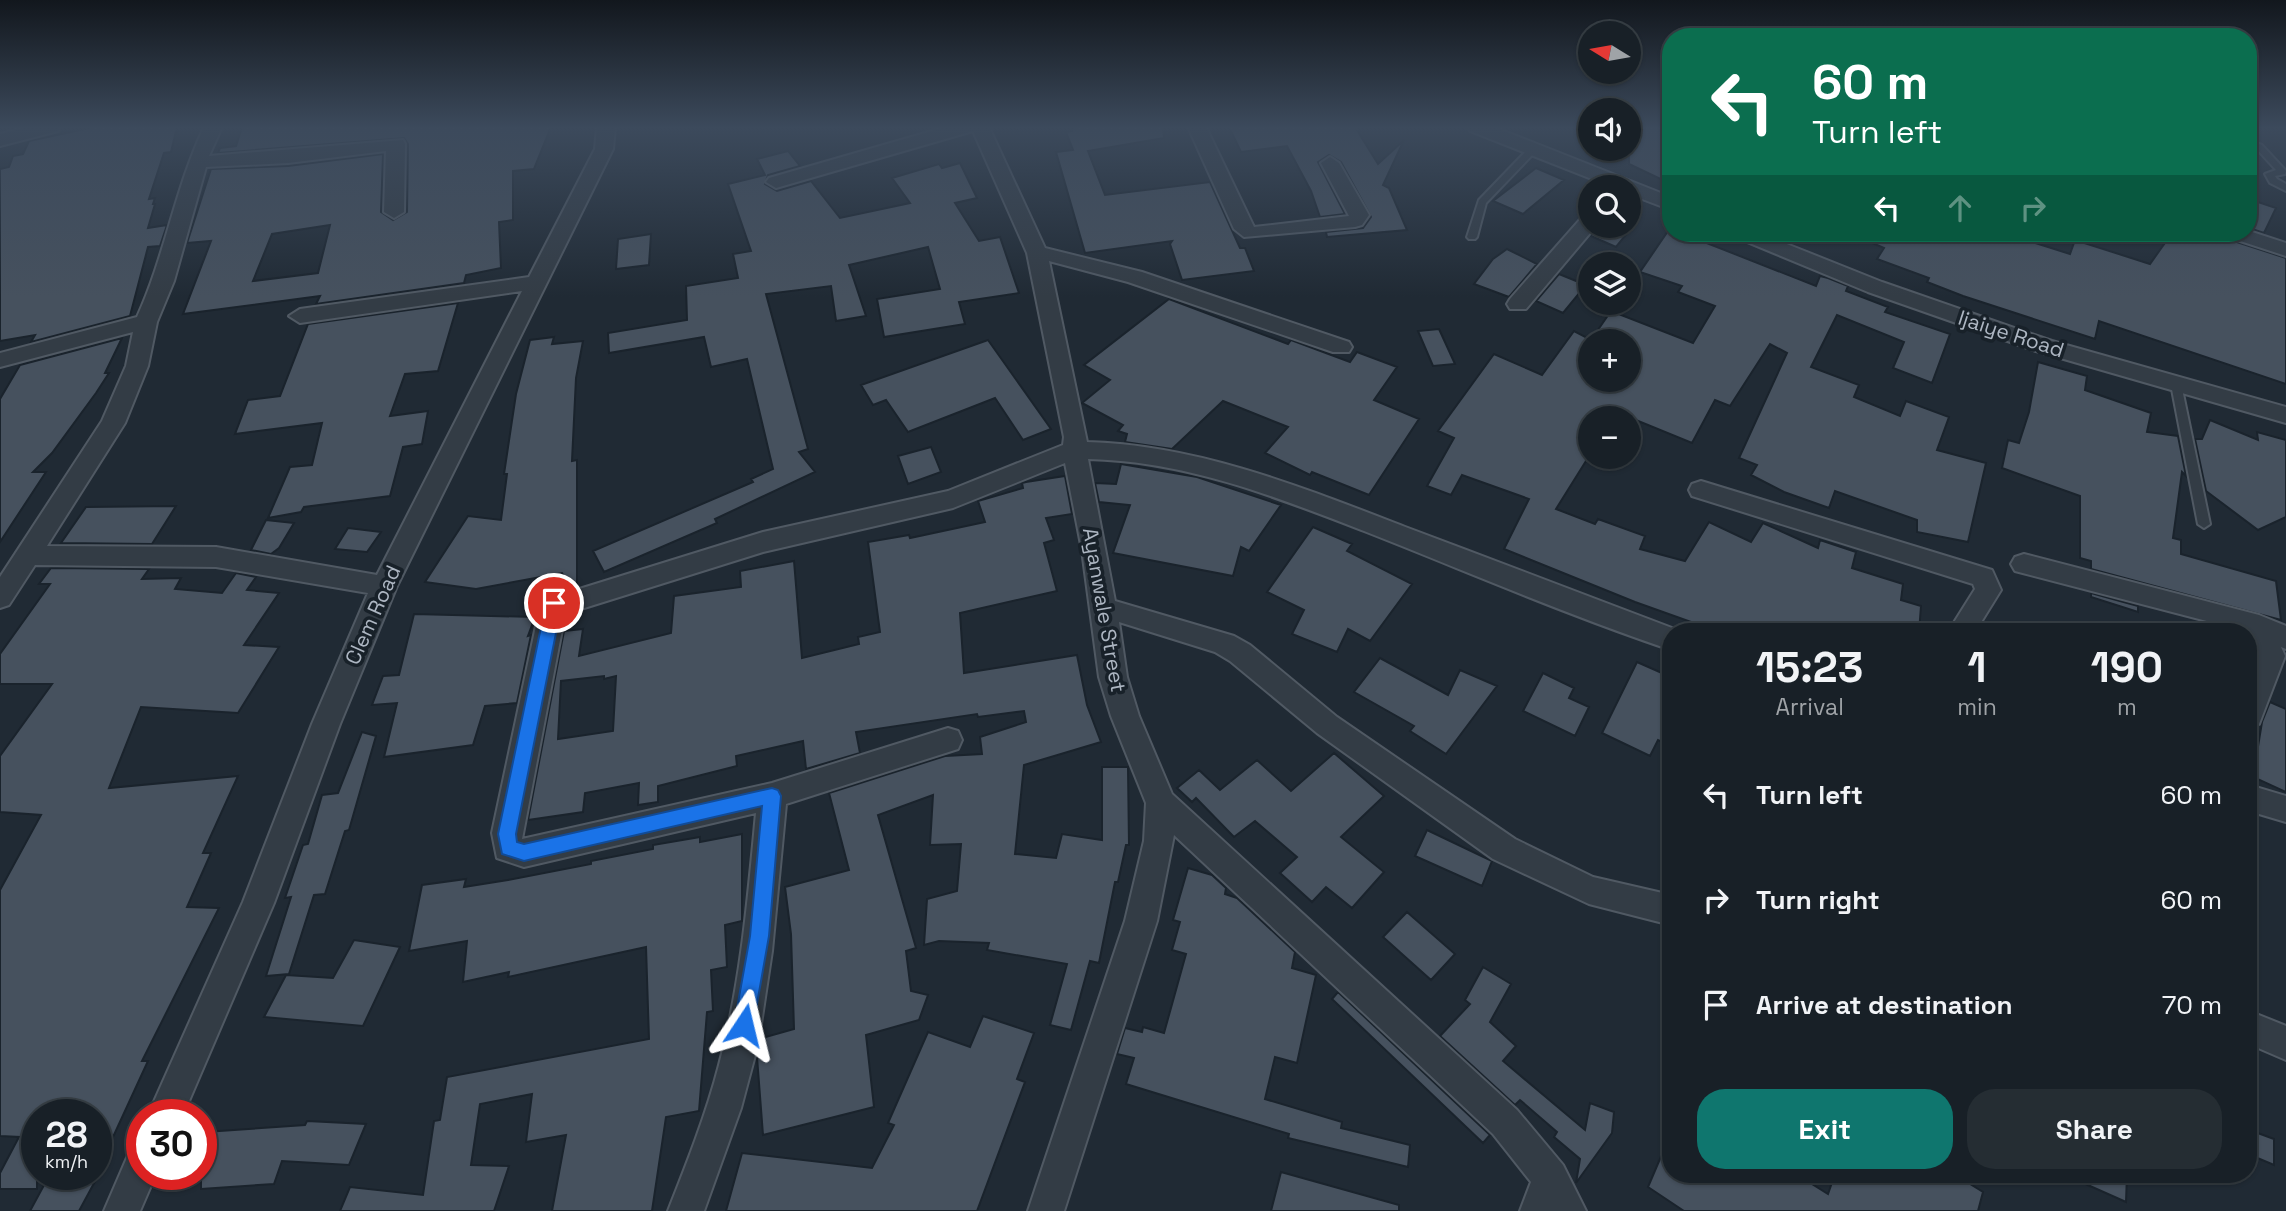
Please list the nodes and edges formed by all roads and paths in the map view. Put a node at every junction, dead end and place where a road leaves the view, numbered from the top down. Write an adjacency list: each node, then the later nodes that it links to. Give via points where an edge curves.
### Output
1 (192, 184): 20 (street, via 164,281)
2 (395, 184): 10 (street)
3 (586, 184): 17 (street, Clem Road)
4 (1006, 184): 16 (street, Ayanwale Street)
5 (1223, 184): 6 (street, via 1244,229 1251,233 1355,221 1359,215)
6 (1341, 184)
7 (1500, 184): 12 (lane, via 1482,202)
8 (1641, 193): 9 (street)
9 (1662, 201)
10 (394, 212)
11 (1578, 234): 18 (street)
12 (1472, 237)
13 (2257, 240): 15 (street)
14 (1764, 242): 23 (street, Ijaiye Road, via 1875,287 2044,346)
15 (2286, 250)
16 (1037, 253): 21 (street, via 1135,276); 25 (street, Ayanwale Street, via 1076,437)
17 (534, 283): 19 (street); 30 (street, Clem Road)
18 (1518, 304)
19 (300, 316)
20 (146, 321): 22 (street); 28 (street, via 137,366 113,423)
21 (1341, 347)
22 (0, 360)
23 (2176, 384): 24 (street, Ijaiye Road); 27 (lane)
24 (2286, 415)
25 (1074, 450): 32 (street, Ayanwale Street); 36 (street, via 1191,462 1220,470); 40 (street, via 953,499 763,542 553,607 554,603 509,820 508,848 524,853)
26 (1702, 490): 33 (street, via 1983,577 1988,590)
27 (2204, 524)
28 (27, 555): 30 (street, via 216,557); 31 (street)
29 (2024, 564): 34 (street)
30 (384, 586): 47 (street, Clem Road, via 258,903)
31 (0, 598)
32 (1102, 607): 42 (street, Ayanwale Street, via 1121,703); 44 (street, via 1224,644 1327,725 1504,849 1589,890)
33 (1967, 623)
34 (2248, 623)
35 (2259, 626): 37 (street); 38 (street, via 2271,656)
36 (1662, 636)
37 (2286, 638)
38 (2257, 694)
39 (948, 740): 40 (street)
40 (772, 796): 51 (street, via 760,936 740,1047 708,1156)
41 (2257, 801): 43 (street)
42 (1161, 803): 49 (street, via 1505,1122); 52 (street, Ayanwale Street, via 1159,841 1141,921)
43 (2286, 810)
44 (1662, 908)
45 (2257, 1031): 46 (street)
46 (2286, 1043)
47 (171, 1099)
48 (132, 1190): 50 (street)
49 (1544, 1195): 53 (street)
50 (122, 1211)
51 (686, 1211)
52 (1046, 1211)
53 (1568, 1211)

